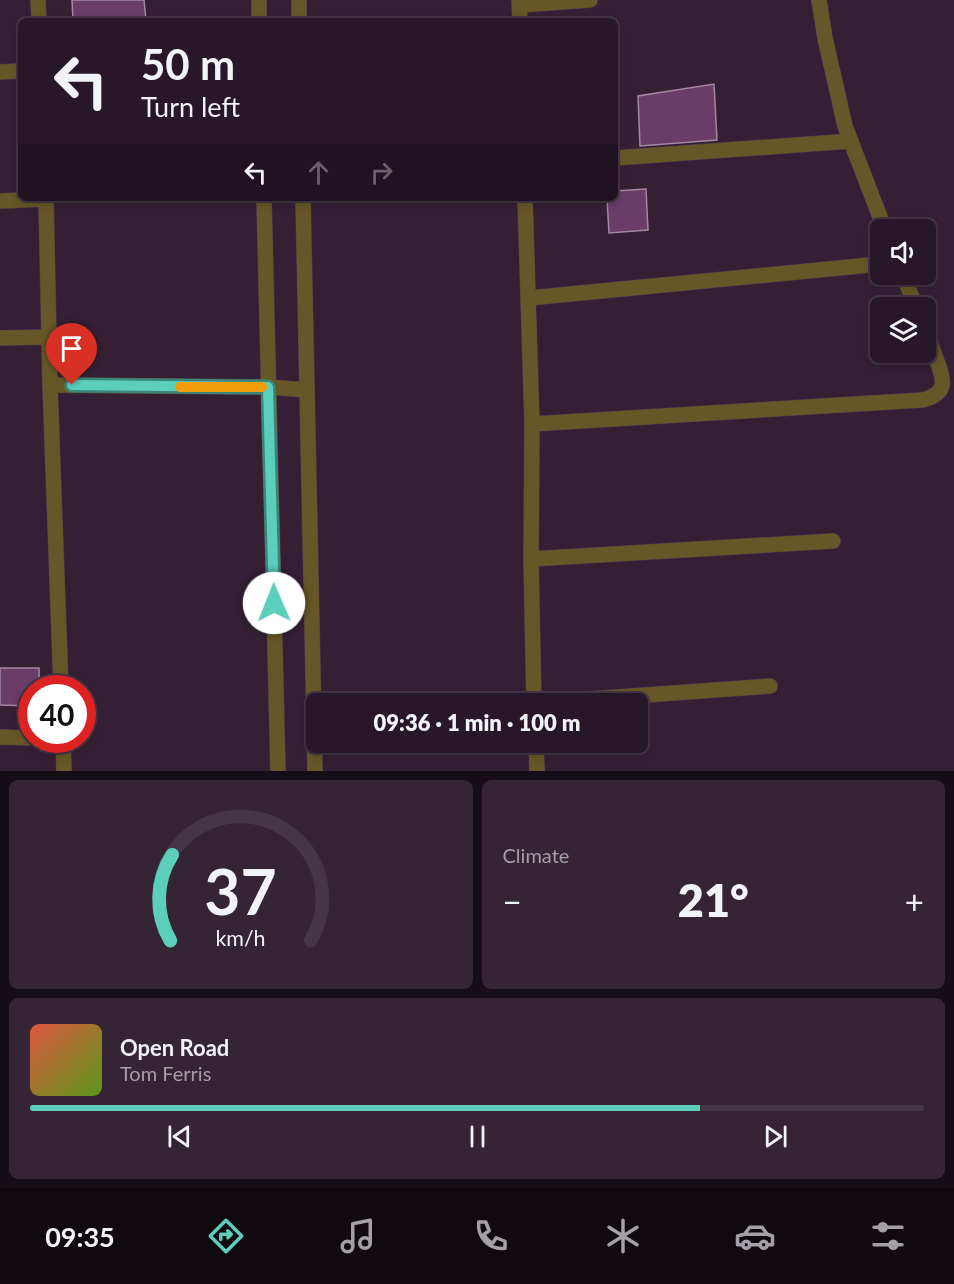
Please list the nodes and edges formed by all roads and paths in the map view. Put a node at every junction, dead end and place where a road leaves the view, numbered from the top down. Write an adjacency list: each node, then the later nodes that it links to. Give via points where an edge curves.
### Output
1 (38, 0): 7 (street)
2 (259, 0): 8 (street)
3 (299, 0): 9 (street)
4 (590, 0): 6 (street)
5 (819, 0): 12 (street)
6 (520, 3)
7 (39, 18)
8 (259, 18)
9 (299, 18)
10 (18, 71): 11 (street)
11 (0, 72)
12 (850, 141): 13 (street); 20 (street)
13 (618, 158)
14 (18, 200): 15 (street)
15 (0, 201)
16 (46, 201): 23 (street)
17 (264, 201): 27 (street)
18 (303, 201): 28 (street)
19 (525, 201): 22 (street)
20 (881, 219)
21 (870, 265): 22 (street)
22 (529, 298): 29 (street)
23 (49, 337): 24 (street); 26 (street)
24 (0, 338)
25 (936, 358): 29 (street, via 943,383 933,397 922,400)
26 (50, 385): 27 (street); 32 (street)
27 (268, 387): 28 (street); 41 (street)
28 (307, 390): 42 (street)
29 (532, 424): 31 (street)
30 (833, 541): 31 (street)
31 (531, 559): 34 (street)
32 (61, 675)
33 (770, 686): 35 (street)
34 (534, 693)
35 (648, 695)
36 (0, 738): 37 (street)
37 (18, 738)
38 (63, 753): 40 (street)
39 (536, 753): 43 (street)
40 (64, 771)
41 (278, 771)
42 (315, 771)
43 (537, 771)

